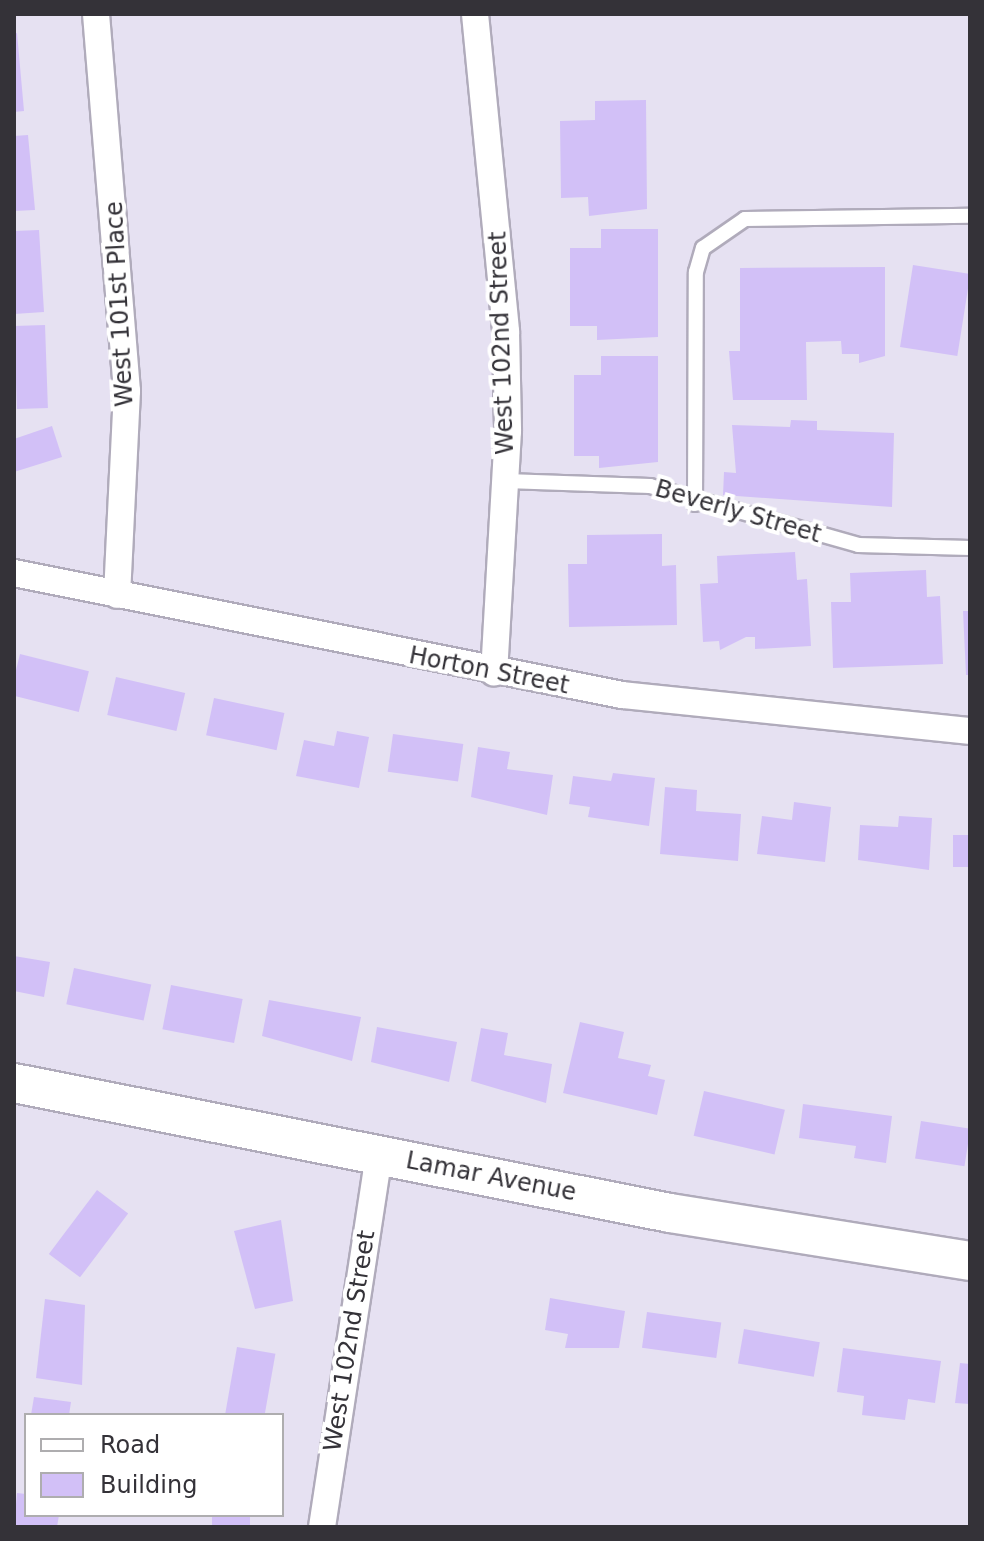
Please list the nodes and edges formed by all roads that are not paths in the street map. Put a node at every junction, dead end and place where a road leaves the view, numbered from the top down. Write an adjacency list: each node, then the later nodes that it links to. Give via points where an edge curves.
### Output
1 (96, 14): 8 (street, West 101st Place, via 127,391)
2 (475, 14): 4 (street, West 102nd Street, via 500,241)
3 (970, 216): 5 (lane, via 745,219 703,248 696,272)
4 (506, 481): 5 (lane, Beverly Street, via 650,486); 9 (street, West 102nd Street)
5 (695, 504): 6 (lane, Beverly Street, via 858,545)
6 (970, 548)
7 (14, 573): 8 (street, Horton Street)
8 (117, 595): 9 (street, Horton Street)
9 (494, 673): 10 (street, Horton Street, via 756,713)
10 (970, 731)
11 (14, 1083): 12 (street, Lamar Avenue)
12 (379, 1155): 13 (street, Lamar Avenue, via 730,1224); 14 (street, West 102nd Street)
13 (970, 1261)
14 (322, 1527)

